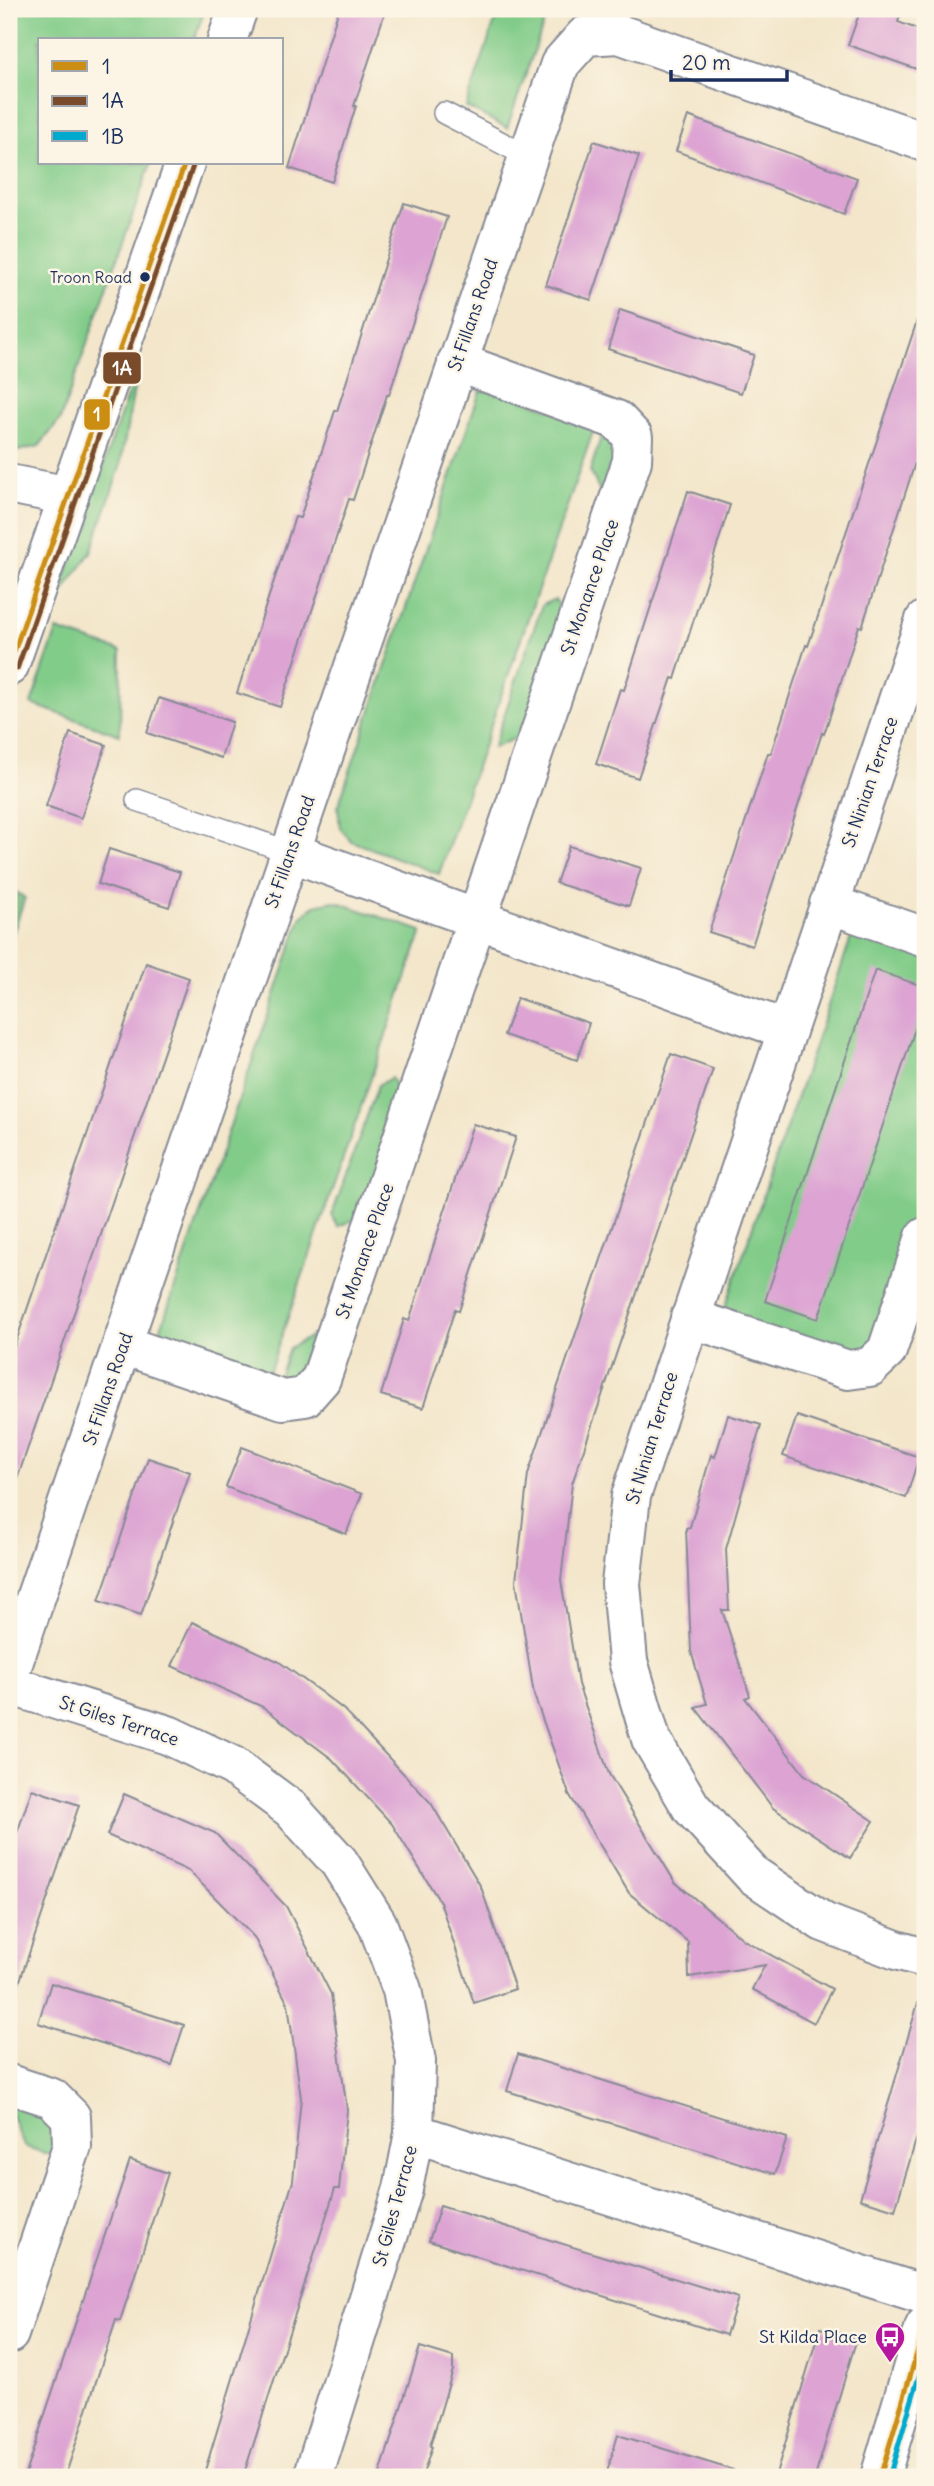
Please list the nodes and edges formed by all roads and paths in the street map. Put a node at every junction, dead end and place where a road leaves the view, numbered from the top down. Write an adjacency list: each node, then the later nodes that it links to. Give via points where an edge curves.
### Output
1 (238, 9): 2 (street)
2 (229, 38)
3 (444, 113): 5 (lane)
4 (925, 142): 5 (street, St Fillans Road, via 619,34 585,36 559,64)
5 (527, 156): 7 (street, St Fillans Road)
6 (185, 164): 9 (street)
7 (457, 362): 13 (street, St Fillans Road); 15 (street, St Monance Place, via 617,420 632,437 632,461)
8 (9, 484): 9 (street)
9 (69, 496): 11 (street)
10 (925, 620): 14 (street, St Ninian Terrace)
11 (9, 666)
12 (137, 800): 13 (lane)
13 (290, 852): 15 (street); 20 (street, St Fillans Road)
14 (829, 904): 16 (street); 17 (street, St Ninian Terrace)
15 (478, 918): 17 (street); 20 (street, St Monance Place, via 321,1379 305,1397 283,1400)
16 (925, 937)
17 (787, 1030): 19 (street, St Ninian Terrace)
18 (925, 1237): 19 (street, via 887,1351 870,1367 848,1370)
19 (690, 1318): 23 (street, St Ninian Terrace, via 631,1496 621,1584 628,1661 651,1739 691,1807 754,1875 823,1922)
20 (123, 1345): 21 (street, St Fillans Road)
21 (9, 1675)
22 (9, 1685): 25 (street, St Giles Terrace, via 168,1735 233,1766 291,1809 339,1862 377,1923 402,1990 416,2061)
23 (925, 1958)
24 (9, 2084): 28 (street, via 52,2098 71,2117 72,2146)
25 (414, 2133): 26 (street); 30 (street, St Giles Terrace, via 403,2189)
26 (925, 2295)
27 (925, 2326): 29 (street)
28 (9, 2334)
29 (918, 2374): 31 (street)
30 (313, 2477)
31 (880, 2477)

